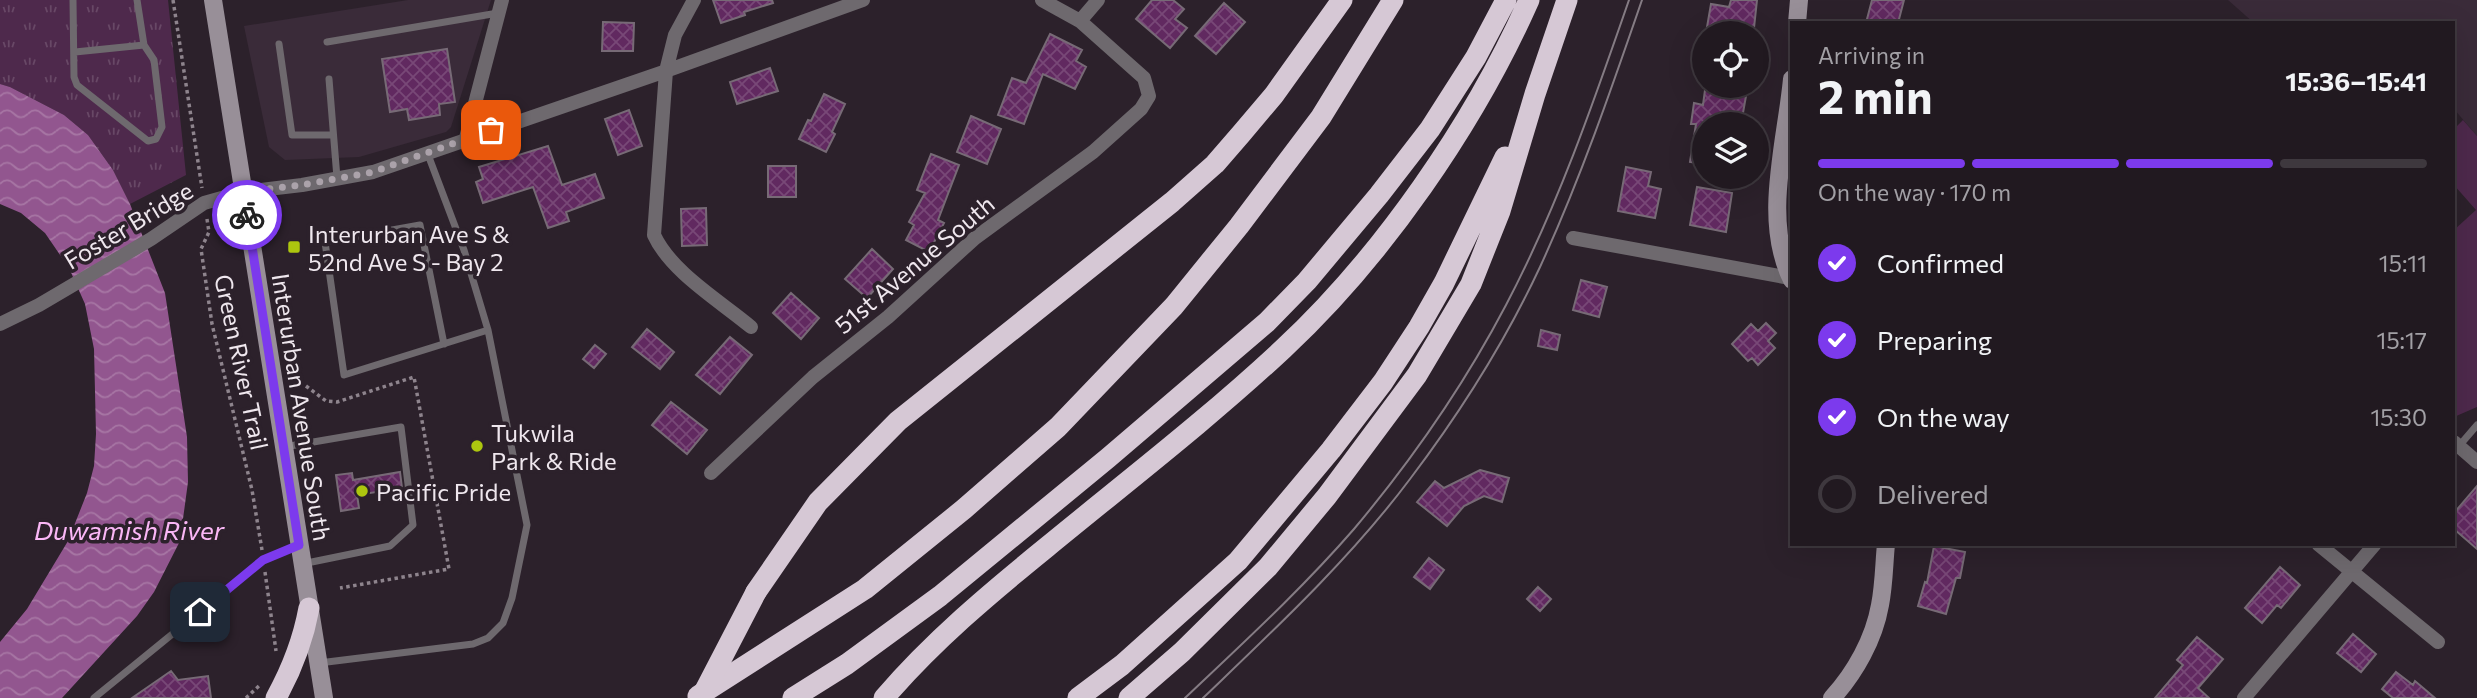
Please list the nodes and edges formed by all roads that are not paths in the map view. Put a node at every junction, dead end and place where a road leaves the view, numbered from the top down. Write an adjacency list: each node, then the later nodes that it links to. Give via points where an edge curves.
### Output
1 (73, 0): 20 (lane)
2 (137, 0): 18 (lane)
3 (213, 0): 29 (main road, Interurban Avenue South)
4 (694, 0): 21 (street, via 675,35)
5 (863, 0): 21 (street, Foster Bridge)
6 (1042, 0): 15 (street)
7 (1098, 0): 15 (street)
8 (1342, 0): 55 (highway, bridge, via 1274,95 1215,164 898,421 818,502 756,592)
9 (1393, 0): 54 (highway, via 1321,117 1240,226 1174,306 1058,426 865,589)
10 (1506, 0): 56 (highway, via 1430,128 1316,270 1267,322 940,596)
11 (1529, 0): 57 (highway, via 1487,82 1427,179 1317,314 1232,393 991,592)
12 (1567, 0): 23 (highway)
13 (1799, 0): 16 (main road)
14 (500, 6): 17 (lane); 26 (street)
15 (1080, 21): 41 (street, 51st Avenue South, via 1144,78 1149,96 1142,109 1093,152 975,238)
16 (1797, 21)
17 (327, 42)
18 (144, 44): 20 (lane); 20 (lane, via 154,60 162,127 156,139 148,141 77,85)
19 (279, 44): 25 (lane, via 292,135)
20 (75, 52)
21 (666, 71): 26 (street, Foster Bridge); 34 (street, via 654,235 675,265)
22 (329, 79): 25 (lane)
23 (1535, 94): 58 (highway, via 1444,283 1383,382 1238,561 1122,665); 59 (highway, via 1500,211 1471,284 1417,375 1268,567)
24 (1790, 96): 31 (main road, via 1776,211)
25 (333, 135): 28 (lane)
26 (466, 138): 27 (street, Foster Bridge)
27 (427, 152): 28 (street, Foster Bridge, via 373,172); 35 (lane)
28 (337, 178): 29 (street, Foster Bridge)
29 (243, 192): 33 (street, Foster Bridge, via 205,203 151,239); 38 (main road, Interurban Avenue South)
30 (1573, 238): 32 (street)
31 (1790, 276)
32 (1790, 279)
33 (0, 324)
34 (751, 327)
35 (488, 330): 36 (lane); 50 (lane, via 527,525 513,598 503,623 488,638 473,644)
36 (444, 344): 36 (lane, via 344,375 325,242 420,225)
37 (2477, 425): 39 (lane)
38 (284, 447): 42 (main road, Interurban Avenue South); 46 (lane, via 401,427 413,525 390,546)
39 (2455, 447): 40 (street)
40 (2477, 462)
41 (710, 473)
42 (299, 545): 46 (main road, Interurban Avenue South); 51 (lane, via 263,560)
43 (1886, 546): 60 (main road, via 1880,607 1867,644 1847,682)
44 (2320, 546): 47 (street)
45 (2373, 546): 47 (street)
46 (302, 564): 48 (main road, Interurban Avenue South)
47 (2352, 572): 49 (street); 61 (street)
48 (309, 608): 50 (main road, Interurban Avenue South); 52 (highway, via 303,639)
49 (2438, 642)
50 (318, 663): 53 (main road, Interurban Avenue South)
51 (94, 698)
52 (276, 698)
53 (324, 698)
54 (695, 698)
55 (701, 698)
56 (793, 698)
57 (884, 698)
58 (1078, 698)
59 (1129, 698)
60 (1832, 698)
61 (2244, 698)

